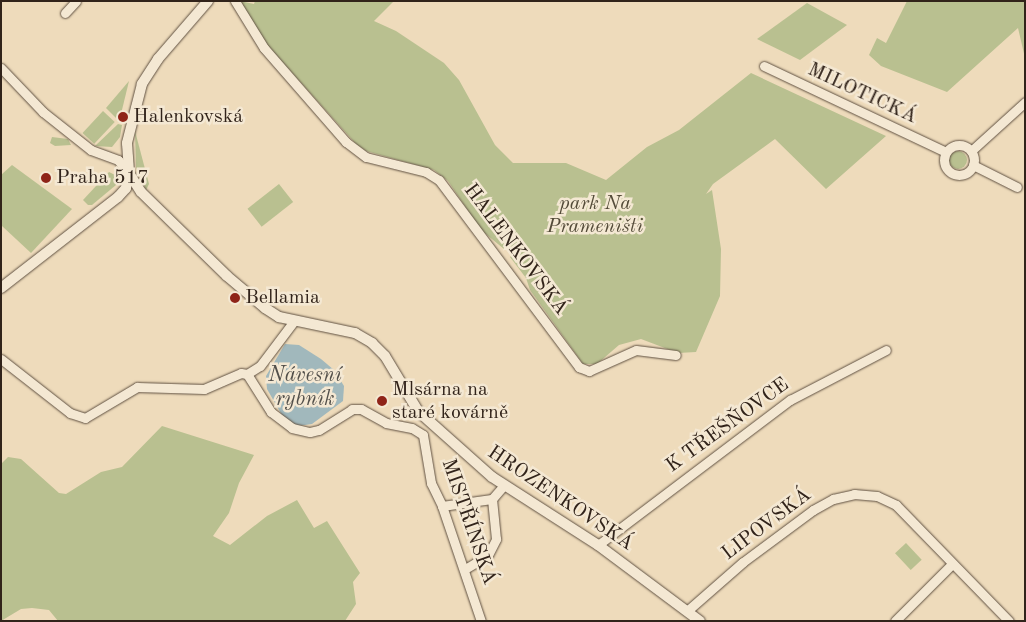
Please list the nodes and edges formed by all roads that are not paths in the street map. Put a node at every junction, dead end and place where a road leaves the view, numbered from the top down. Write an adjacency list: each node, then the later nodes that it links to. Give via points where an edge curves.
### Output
1 (76, 1): 4 (street)
2 (208, 1): 11 (street, via 158,59 142,84 130,128)
3 (235, 1): 16 (street, HALENKOVSKÁ, via 264,48 346,142 366,157 426,172 439,180 579,366 589,371 636,350)
4 (65, 13)
5 (764, 66): 9 (street, MILOTICKÁ)
6 (1, 68): 11 (street, via 43,112 91,150 118,160)
7 (1025, 102): 8 (street)
8 (971, 151): 9 (street, via 960,145); 10 (street)
9 (946, 152): 10 (street, via 944,166 954,175 964,174)
10 (973, 165): 12 (street)
11 (128, 173): 13 (street, via 126,188 118,197); 14 (street, HROZENKOVSKÁ, via 141,192 227,276 265,308)
12 (1017, 187)
13 (1, 288)
14 (294, 321): 18 (street, via 260,366); 19 (street, HROZENKOVSKÁ, via 355,333 372,343 385,356 418,411)
15 (886, 350): 24 (street, K TŘEŠŇOVCE, via 790,400)
16 (676, 355)
17 (1, 359): 18 (street, via 70,413 81,418 138,387 204,389 241,373)
18 (247, 374): 20 (street, via 271,412 292,428 319,430 352,409 361,409 386,423 412,428)
19 (433, 425): 20 (street); 21 (street, HROZENKOVSKÁ)
20 (423, 435): 23 (street, MISTŘÍNSKÁ, via 431,483)
21 (504, 485): 22 (street); 24 (street, HROZENKOVSKÁ)
22 (492, 499): 23 (street); 26 (street, via 496,539 488,555)
23 (442, 506): 26 (street, MISTŘÍNSKÁ)
24 (598, 544): 27 (street, HROZENKOVSKÁ)
25 (952, 564): 27 (street, LIPOVSKÁ, via 896,505 877,496 854,494 833,499 813,510 743,562); 30 (street); 31 (street, LIPOVSKÁ)
26 (465, 569): 28 (street, MISTŘÍNSKÁ)
27 (686, 611): 29 (street, HROZENKOVSKÁ)
28 (480, 621)
29 (700, 621)
30 (895, 621)
31 (1009, 621)

